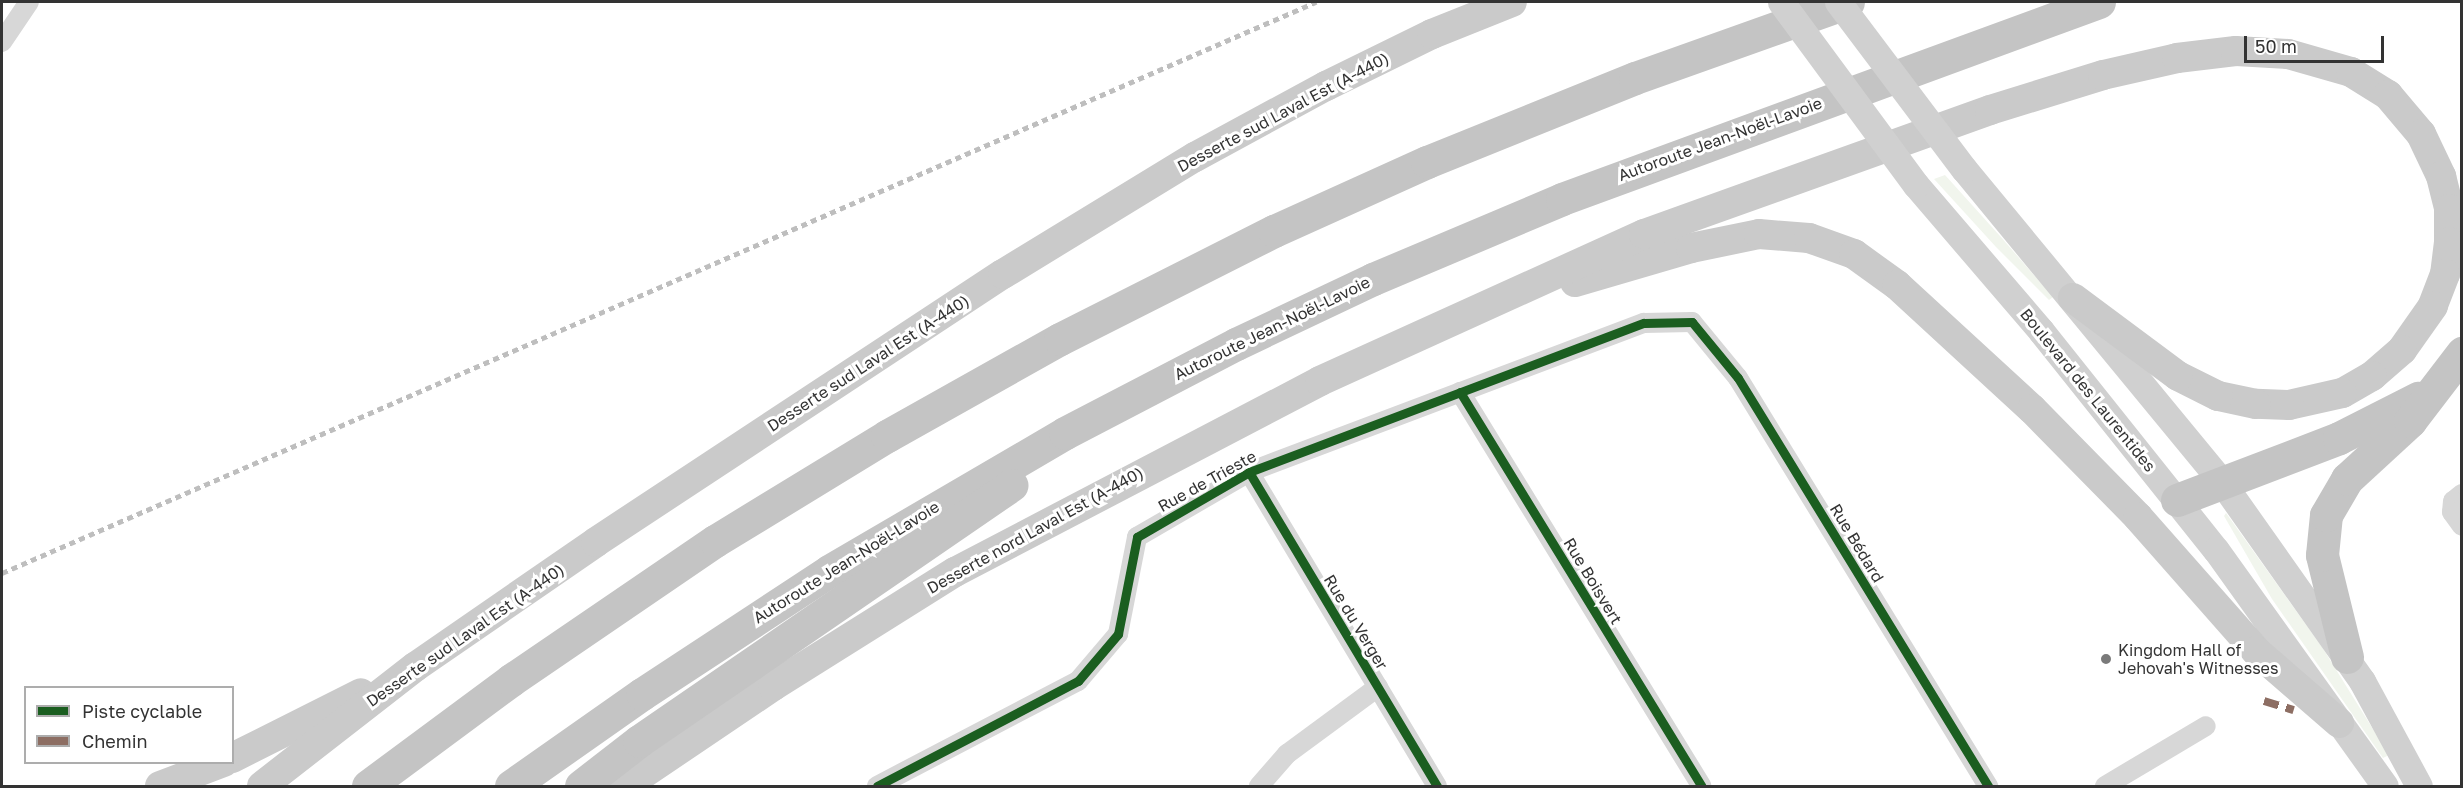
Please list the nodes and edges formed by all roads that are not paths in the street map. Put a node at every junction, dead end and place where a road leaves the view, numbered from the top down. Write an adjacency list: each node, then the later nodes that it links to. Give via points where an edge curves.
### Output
1 (29, 2): 7 (street)
2 (1512, 2): 21 (main road, Desserte sud Laval Est (A-440), via 1432,34 1326,86 1096,216 700,472)
3 (1781, 2): 18 (main road, Boulevard des Laurentides, bridge, via 1916,185)
4 (1838, 2): 8 (main road, bridge, via 1964,168)
5 (1848, 2): 29 (highway, via 1625,82 1417,167 1226,254 1050,344 878,441 715,541 527,668)
6 (2099, 2): 12 (highway, Autoroute Jean-Noël-Lavoie, via 1715,140 1524,214 1373,279)
7 (2, 42)
8 (2073, 298): 9 (main road, via 2178,376 2218,396 2273,405 2342,393 2388,363 2433,306 2445,274 2449,242 2449,209 2441,176 2429,147 2400,106 2377,86 2351,72 2288,54 2198,54 2103,75 1807,174 1644,234); 16 (main road)
9 (1468, 314): 23 (main road, via 1691,248 1744,237 1792,236 1839,247 1897,285 2032,409 2138,517 2256,651); 32 (main road, Desserte nord Laval Est (A-440), via 1258,411 995,550 839,644)
10 (1692, 322): 13 (street, Rue de Trieste, via 1644,323); 37 (street, Rue Bédard, via 1738,378)
11 (2462, 353): 14 (highway)
12 (1163, 381): 30 (highway, Autoroute Jean-Noël-Lavoie, via 972,485 829,571); 31 (highway, via 648,734)
13 (1460, 392): 15 (street, Rue de Trieste); 36 (street, Rue Boisvert)
14 (2428, 393): 16 (highway, via 2339,438); 20 (highway, via 2410,421 2347,479 2326,515 2322,555)
15 (1249, 472): 22 (street, Rue du Verger); 33 (street, Rue de Trieste, via 1137,537 1118,634 1078,681)
16 (2221, 481): 18 (highway); 20 (main road)
17 (2462, 494): 19 (street, via 2453,501 2452,512)
18 (2177, 500): 23 (main road, Boulevard des Laurentides)
19 (2462, 526)
20 (2347, 657): 40 (main road, via 2389,725)
21 (415, 667): 25 (main road); 28 (main road, Desserte sud Laval Est (A-440))
22 (1378, 687): 34 (street, via 1287,754); 35 (street, Rue du Verger)
23 (2339, 723): 39 (main road, Boulevard des Laurentides)
24 (2206, 726): 38 (street)
25 (234, 757)
26 (219, 764): 27 (main road)
27 (160, 786)
28 (262, 786)
29 (368, 786)
30 (511, 786)
31 (581, 786)
32 (625, 786)
33 (877, 786)
34 (1259, 786)
35 (1437, 786)
36 (1701, 786)
37 (1988, 786)
38 (2105, 786)
39 (2385, 786)
40 (2420, 786)

